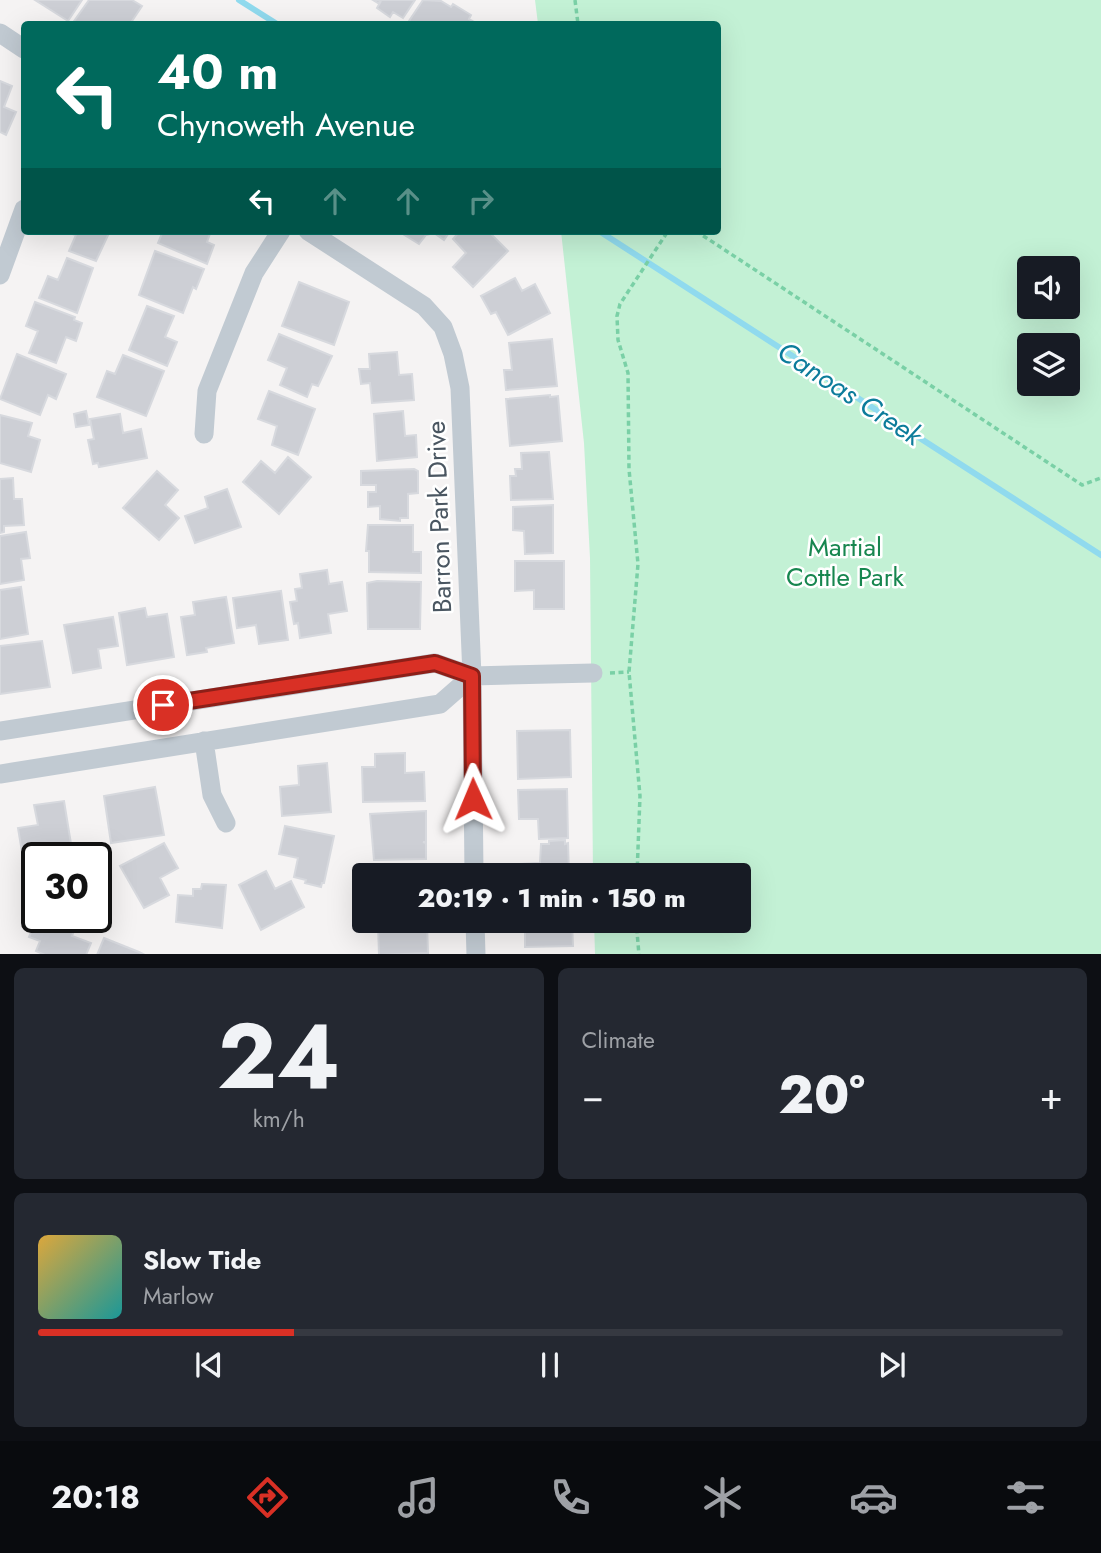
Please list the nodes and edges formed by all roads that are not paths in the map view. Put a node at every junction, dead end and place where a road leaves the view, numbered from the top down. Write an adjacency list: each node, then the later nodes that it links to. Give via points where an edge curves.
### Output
1 (0, 33): 2 (street)
2 (21, 47)
3 (21, 217): 6 (street)
4 (278, 235): 7 (street, via 254,274 207,391)
5 (314, 235): 9 (street, Barron Park Drive, via 424,306 443,327 453,354 460,388)
6 (0, 275)
7 (204, 434)
8 (593, 673): 9 (street)
9 (472, 676): 10 (street, via 435,663); 11 (street, via 440,704); 14 (street, Barron Park Drive)
10 (0, 731)
11 (204, 741): 12 (street); 13 (street, via 212,795)
12 (0, 774)
13 (226, 823)
14 (474, 863)
15 (475, 933): 16 (street)
16 (476, 954)

